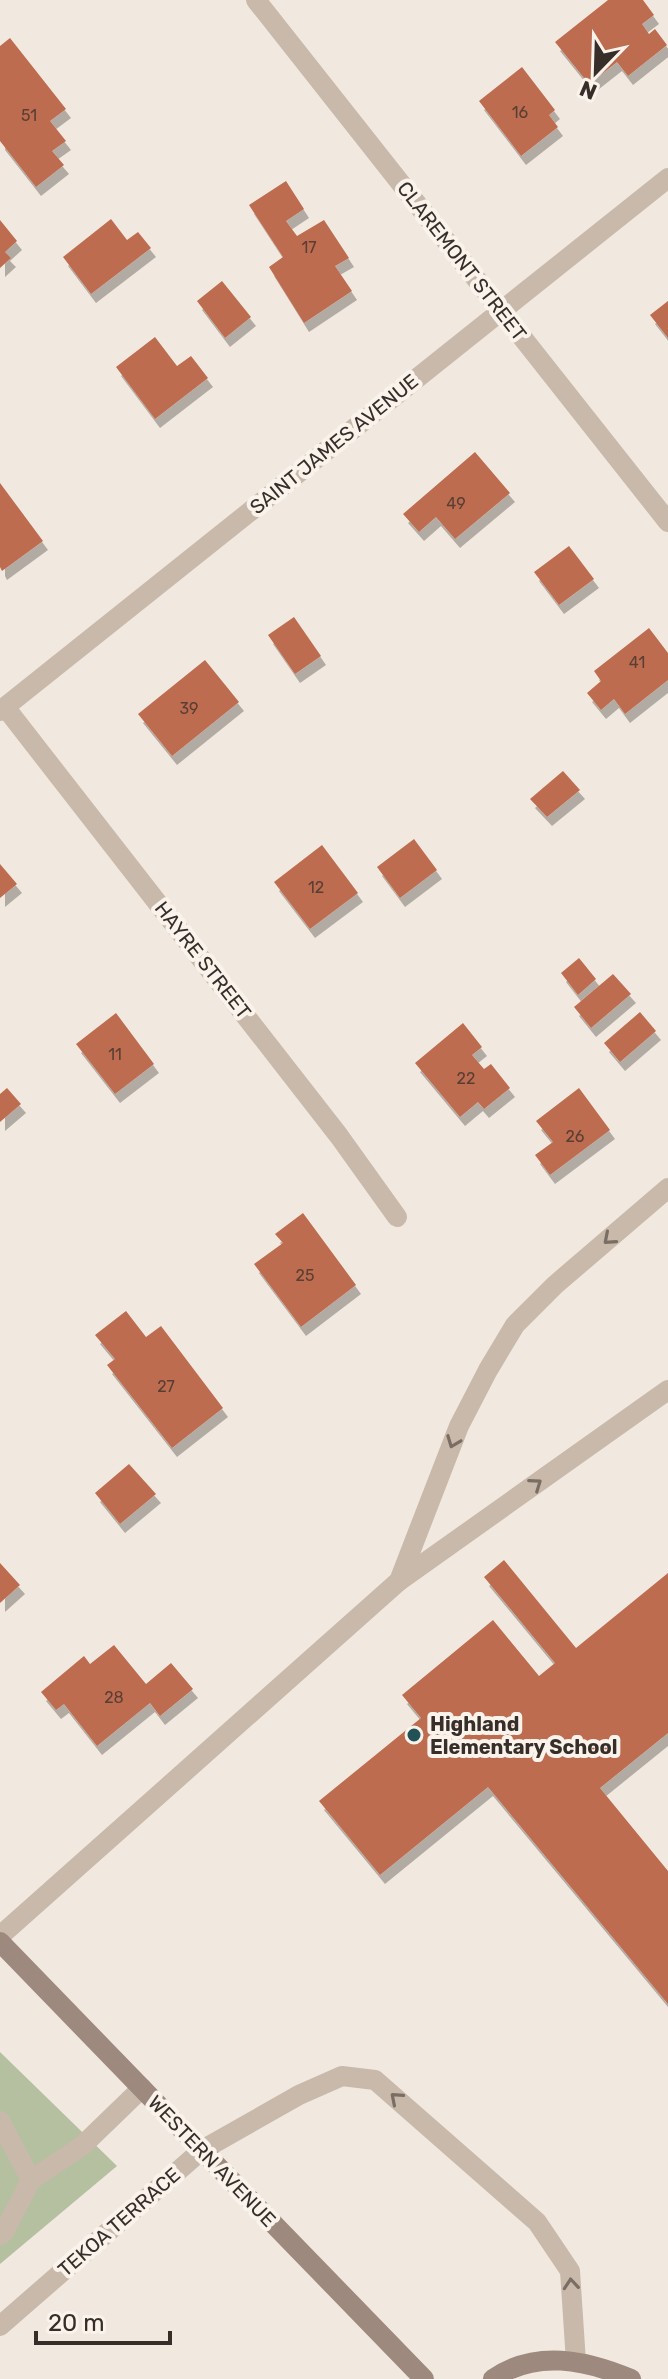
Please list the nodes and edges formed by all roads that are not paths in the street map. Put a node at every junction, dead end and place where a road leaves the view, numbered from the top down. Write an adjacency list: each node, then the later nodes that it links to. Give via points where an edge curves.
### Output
1 (256, 0): 3 (street, CLAREMONT STREET)
2 (668, 178): 3 (street, SAINT JAMES AVENUE)
3 (502, 311): 4 (street, CLAREMONT STREET); 5 (street, SAINT JAMES AVENUE)
4 (668, 522)
5 (3, 709): 7 (street, HAYRE STREET)
6 (668, 1188): 9 (street, one-way to 9, via 515,1325 459,1426)
7 (397, 1217)
8 (668, 1390): 9 (street, one-way to 8)
9 (399, 1581): 10 (street)
10 (0, 1939): 11 (main road, WESTERN AVENUE)
11 (142, 2088): 13 (main road, WESTERN AVENUE); 14 (street, via 82,2146)
12 (0, 2121): 14 (street)
13 (202, 2150): 16 (street, TEKOA TERRACE); 17 (street, TEKOA TERRACE, one-way to 13, via 570,2271 537,2222 375,2080 342,2076); 18 (main road, WESTERN AVENUE)
14 (31, 2180): 15 (street)
15 (0, 2235)
16 (0, 2326)
17 (576, 2362): 19 (main road, via 535,2360); 20 (main road)
18 (424, 2379)
19 (493, 2379)
20 (631, 2379)

